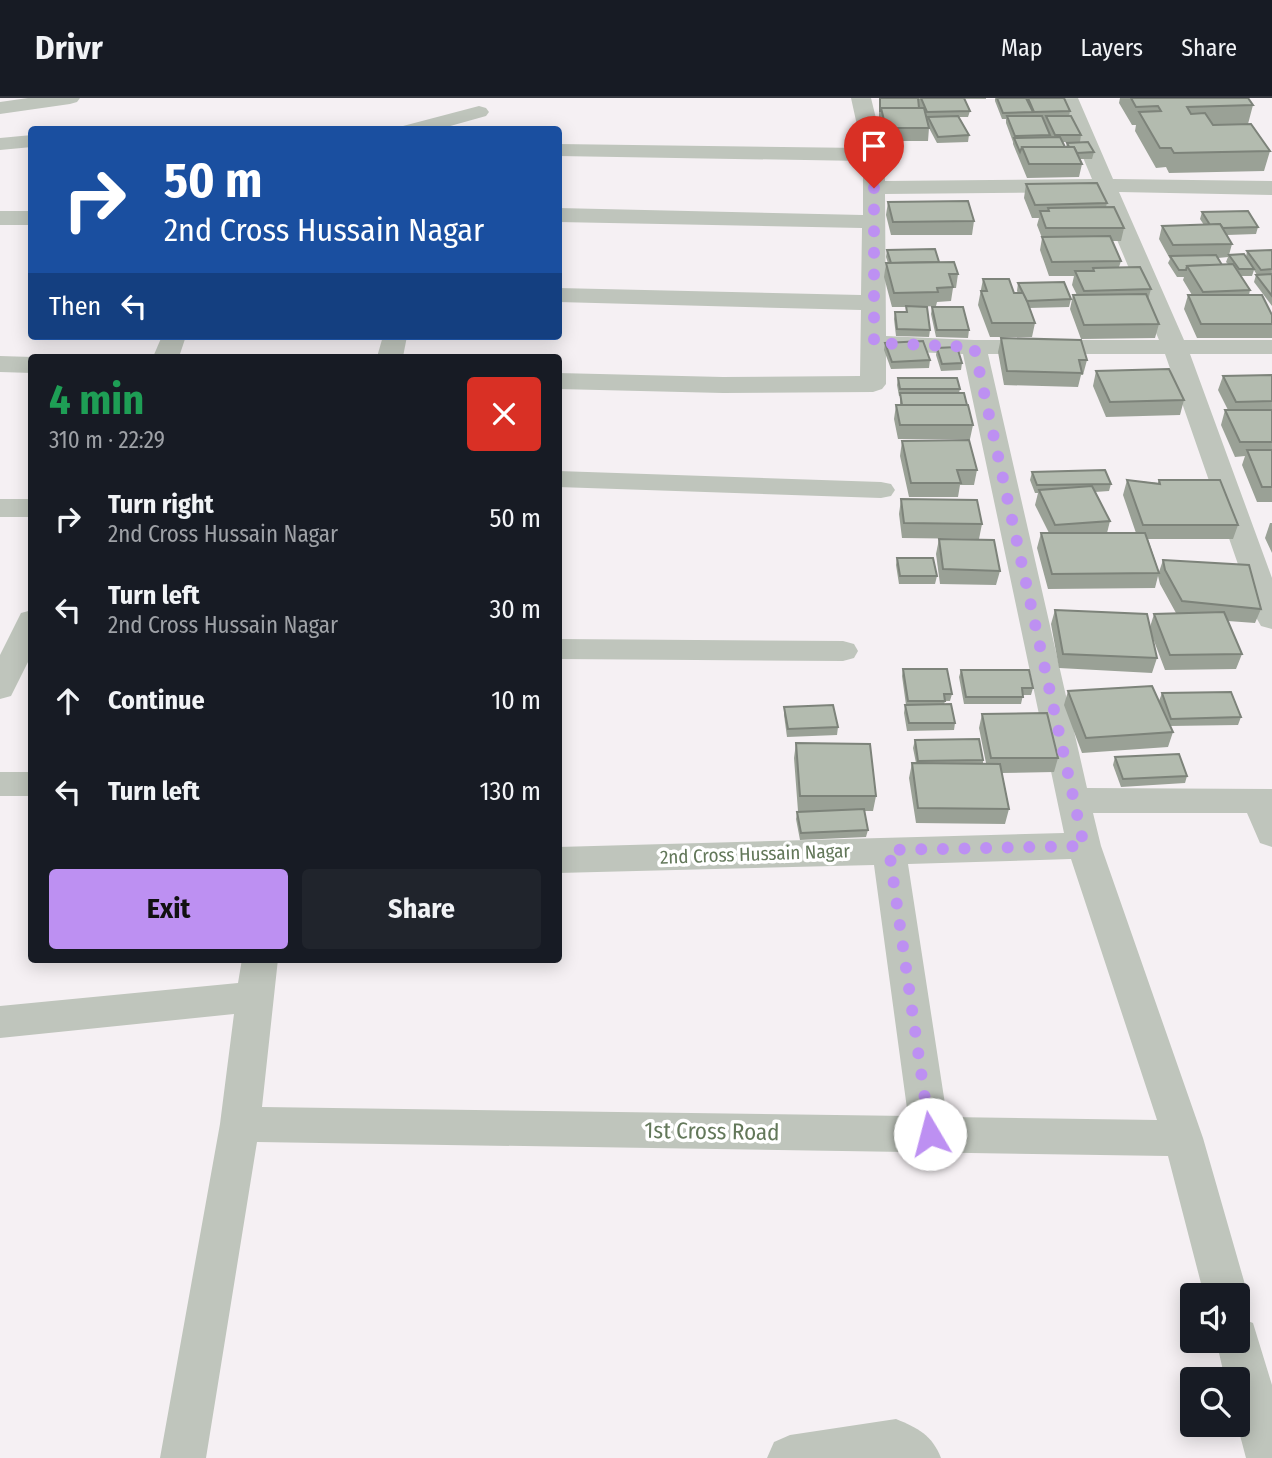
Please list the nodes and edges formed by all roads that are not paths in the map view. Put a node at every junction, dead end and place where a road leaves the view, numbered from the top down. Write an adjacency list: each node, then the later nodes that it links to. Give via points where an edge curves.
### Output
1 (70, 98): 4 (street)
2 (861, 98): 10 (street)
3 (1068, 98): 11 (street)
4 (0, 108)
5 (481, 113): 6 (street)
6 (427, 126)
7 (28, 141): 8 (street)
8 (0, 144)
9 (562, 150): 10 (street)
10 (874, 155): 12 (street)
11 (1105, 186): 12 (street); 13 (street); 21 (street)
12 (874, 188): 17 (street)
13 (1272, 188)
14 (562, 215): 17 (street)
15 (0, 218): 16 (street)
16 (28, 218)
17 (874, 222): 19 (street)
18 (562, 295): 19 (street)
19 (874, 303): 20 (street)
20 (874, 343): 22 (street); 26 (street, via 873,384)
21 (1174, 346): 22 (street); 23 (street); 31 (street)
22 (974, 347): 38 (street)
23 (1272, 347)
24 (0, 364): 25 (street)
25 (28, 365)
26 (562, 381)
27 (562, 479): 28 (street)
28 (881, 490)
29 (0, 508): 30 (street)
30 (28, 508)
31 (1272, 619)
32 (28, 628): 35 (street)
33 (562, 649): 34 (street)
34 (843, 651)
35 (0, 688)
36 (0, 784): 37 (street)
37 (28, 784)
38 (1073, 800): 39 (street); 41 (street)
39 (1265, 801): 40 (street)
40 (1272, 834)
41 (1084, 846): 42 (street, 2nd Cross Hussain Nagar); 48 (street)
42 (889, 850): 43 (street, 2nd Cross Hussain Nagar); 47 (street)
43 (562, 860)
44 (257, 978): 45 (street); 46 (street)
45 (0, 1022)
46 (240, 1124): 47 (street, 1st Cross Road); 51 (street)
47 (930, 1134): 48 (street, 1st Cross Road)
48 (1183, 1138): 49 (street)
49 (1223, 1283)
50 (1251, 1356): 54 (street)
51 (183, 1458)
52 (790, 1458): 53 (street, via 897,1443)
53 (918, 1458)
54 (1269, 1458)

